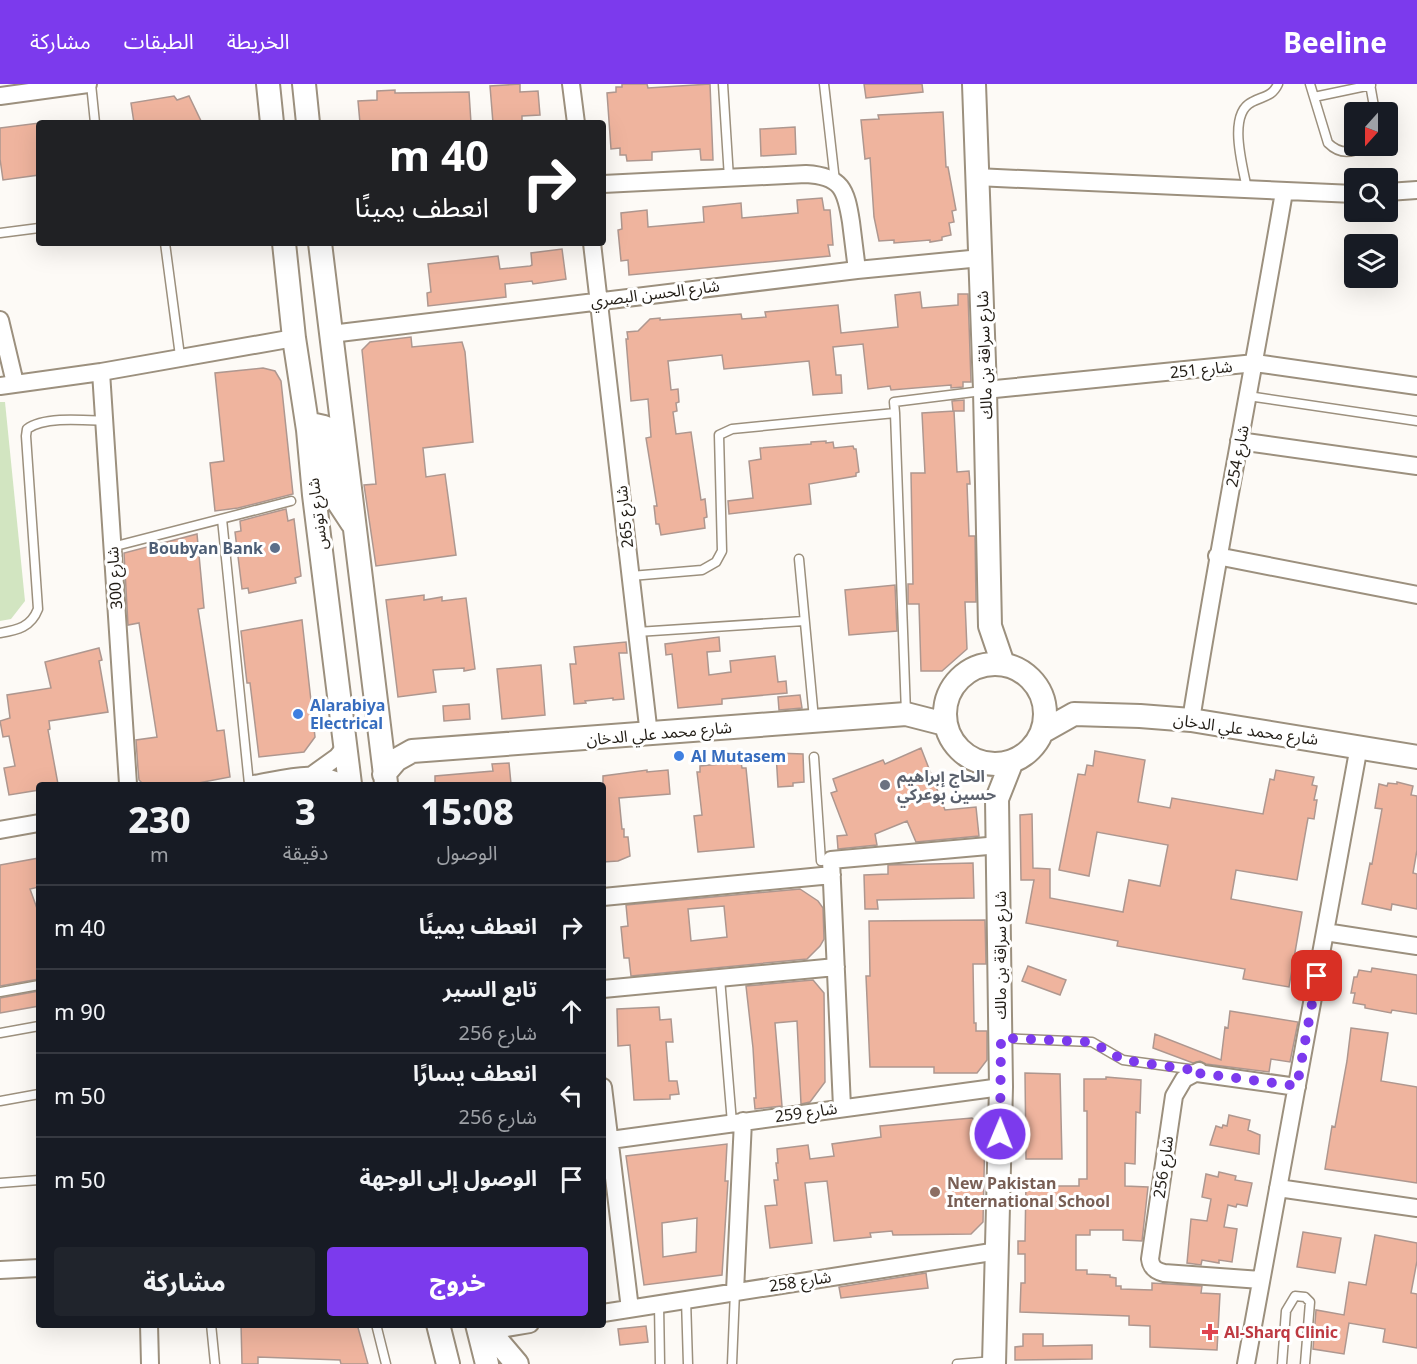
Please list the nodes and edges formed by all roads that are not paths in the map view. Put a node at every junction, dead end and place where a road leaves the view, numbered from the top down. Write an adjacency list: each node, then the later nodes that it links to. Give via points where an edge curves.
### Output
1 (90, 84): 12 (street); 15 (lane)
2 (268, 84): 16 (street)
3 (571, 84): 18 (street)
4 (723, 84): 21 (lane)
5 (824, 84): 22 (lane)
6 (974, 84): 20 (street, شارع سراقة بن مالك)
7 (1278, 84): 24 (lane, via 1268,97 1244,106 1239,116)
8 (1310, 84): 13 (lane)
9 (1370, 84): 10 (lane); 14 (lane)
10 (1344, 87): 13 (lane)
11 (308, 88): 17 (street)
12 (0, 96)
13 (1314, 97): 19 (lane, via 1328,143)
14 (1373, 102)
15 (95, 120)
16 (272, 120)
17 (308, 120)
18 (576, 120)
19 (1344, 152)
20 (976, 177): 24 (street); 35 (street, شارع سراقة بن مالك)
21 (729, 178): 22 (street, via 806,174); 23 (street)
22 (835, 181): 36 (street, via 847,197)
23 (606, 184)
24 (1247, 190): 27 (street)
25 (1417, 190): 26 (street)
26 (1398, 191)
27 (1284, 192): 28 (street); 43 (street, شارع 254)
28 (1344, 194)
29 (36, 228): 30 (lane)
30 (0, 233)
31 (165, 246): 42 (lane)
32 (284, 246): 37 (street, شارع تونس)
33 (320, 246): 40 (street)
34 (592, 246): 38 (street, شارع 265)
35 (981, 258): 36 (street, شارع الحسن البصري); 48 (street, شارع سراقة بن مالك)
36 (857, 270): 38 (street, شارع الحسن البصري)
37 (288, 285): 41 (street, شارع تونس); 47 (street, via 300,304 316,389 330,394)
38 (599, 300): 40 (street, شارع الحسن البصري); 62 (street, شارع 265)
39 (0, 320): 45 (street)
40 (331, 334): 47 (street)
41 (294, 338): 42 (street); 53 (street, شارع تونس)
42 (180, 357): 44 (street)
43 (1255, 363): 46 (street, شارع 251); 48 (street, شارع 251); 49 (street, شارع 254)
44 (101, 372): 45 (street); 51 (street, شارع 300)
45 (7, 385)
46 (1417, 386)
47 (338, 389): 58 (street)
48 (985, 390): 50 (lane, via 894,402); 65 (street, شارع سراقة بن مالك)
49 (1248, 396): 52 (lane); 54 (street, شارع 254)
50 (895, 413): 62 (lane, via 732,429 719,435 722,551 716,562 702,570); 72 (lane)
51 (105, 421): 59 (street, شارع 300); 67 (lane, via 65,420 35,424 27,429 38,609 27,626)
52 (1417, 421)
53 (308, 430): 58 (street, via 315,425 324,427 333,494); 80 (street, شارع تونس)
54 (1239, 441): 55 (street); 60 (street, شارع 254)
55 (1417, 466)
56 (291, 501): 57 (lane)
57 (222, 519): 59 (lane); 90 (lane)
58 (355, 527): 79 (street)
59 (112, 547): 89 (street, شارع 300)
60 (1217, 556): 63 (street); 75 (street, شارع 254)
61 (799, 559): 64 (lane)
62 (631, 576): 66 (street, شارع 265)
63 (1417, 595)
64 (804, 621): 66 (lane); 74 (lane)
65 (990, 626): 68 (street, شارع سراقة بن مالك); 69 (street, شارع سراقة بن مالك)
66 (637, 632): 78 (street, شارع 265)
67 (0, 633)
68 (1003, 664): 69 (street); 71 (street, via 1029,678)
69 (974, 668): 70 (street, via 958,679)
70 (948, 696): 72 (street, شارع محمد علي الدخان); 76 (street)
71 (1041, 696): 73 (street, شارع محمد علي الدخان); 77 (street, via 1045,713)
72 (906, 714): 74 (street, شارع محمد علي الدخان); 76 (street, شارع محمد علي الدخان)
73 (1074, 714): 75 (street, شارع محمد علي الدخان); 77 (street, شارع محمد علي الدخان)
74 (814, 720): 78 (street, شارع محمد علي الدخان)
75 (1191, 720): 81 (street, شارع محمد علي الدخان)
76 (945, 724): 85 (street, via 953,742)
77 (1042, 732): 86 (street, via 1031,748)
78 (649, 735): 82 (street, شارع محمد علي الدخان)
79 (380, 739): 82 (street, شارع محمد علي الدخان); 88 (street)
80 (346, 746): 87 (street); 93 (street, شارع تونس)
81 (1359, 746): 84 (street, شارع محمد علي الدخان); 100 (street)
82 (412, 751): 88 (street, via 396,760)
83 (814, 757): 98 (lane, via 821,861)
84 (1417, 757)
85 (977, 761): 86 (street); 94 (street, شارع سراقة بن مالك)
86 (1012, 761): 94 (street, شارع سراقة بن مالك)
87 (312, 775): 91 (street); 92 (street)
88 (385, 779)
89 (128, 782)
90 (249, 782)
91 (267, 782)
92 (339, 782)
93 (350, 782)
94 (997, 798): 97 (street, شارع سراقة بن مالك)
95 (36, 824): 96 (street)
96 (0, 830)
97 (999, 845): 98 (street); 109 (street, شارع سراقة بن مالك)
98 (832, 867): 99 (street); 102 (street)
99 (606, 897)
100 (1325, 932): 101 (street); 111 (street)
101 (1417, 946)
102 (836, 967): 103 (street); 115 (street)
103 (720, 978): 105 (street); 116 (lane)
104 (36, 986): 106 (lane)
105 (606, 989)
106 (0, 992)
107 (36, 1027): 108 (lane)
108 (0, 1033)
109 (1001, 1038): 110 (lane, via 1092,1042 1123,1060); 112 (street, شارع سراقة بن مالك)
110 (1199, 1071): 111 (street); 125 (street, شارع 256, via 1184,1079 1174,1096 1151,1265 1164,1273)
111 (1297, 1086): 120 (street)
112 (1001, 1088): 115 (street, شارع 259); 122 (street, شارع سراقة بن مالك)
113 (36, 1095): 114 (lane)
114 (0, 1101)
115 (842, 1107): 116 (street, شارع 259)
116 (737, 1122): 117 (street, شارع 259); 126 (street)
117 (607, 1140): 129 (street)
118 (36, 1180): 119 (lane)
119 (0, 1183)
120 (1278, 1188): 121 (street); 125 (street)
121 (1417, 1208)
122 (998, 1251): 126 (street, شارع 258); 137 (street, شارع سراقة بن مالك)
123 (36, 1268): 124 (street)
124 (0, 1270)
125 (1262, 1280): 148 (street)
126 (735, 1291): 127 (street, شارع 258); 146 (lane)
127 (686, 1299): 128 (street, شارع 258); 145 (lane)
128 (659, 1304): 129 (street, شارع 258); 144 (lane)
129 (630, 1309): 130 (street, شارع 258)
130 (606, 1313)
131 (148, 1328): 138 (street)
132 (211, 1328): 139 (lane)
133 (377, 1328): 140 (lane)
134 (439, 1328): 141 (street)
135 (484, 1328): 142 (street)
136 (485, 1328): 143 (street)
137 (994, 1362): 147 (lane)
138 (150, 1364)
139 (215, 1364)
140 (386, 1364)
141 (448, 1364)
142 (487, 1364)
143 (517, 1364)
144 (660, 1364)
145 (688, 1364)
146 (732, 1364)
147 (957, 1364)
148 (1246, 1364)
149 (1282, 1364): 150 (lane, via 1286,1311 1294,1296 1310,1302)
150 (1305, 1364)

